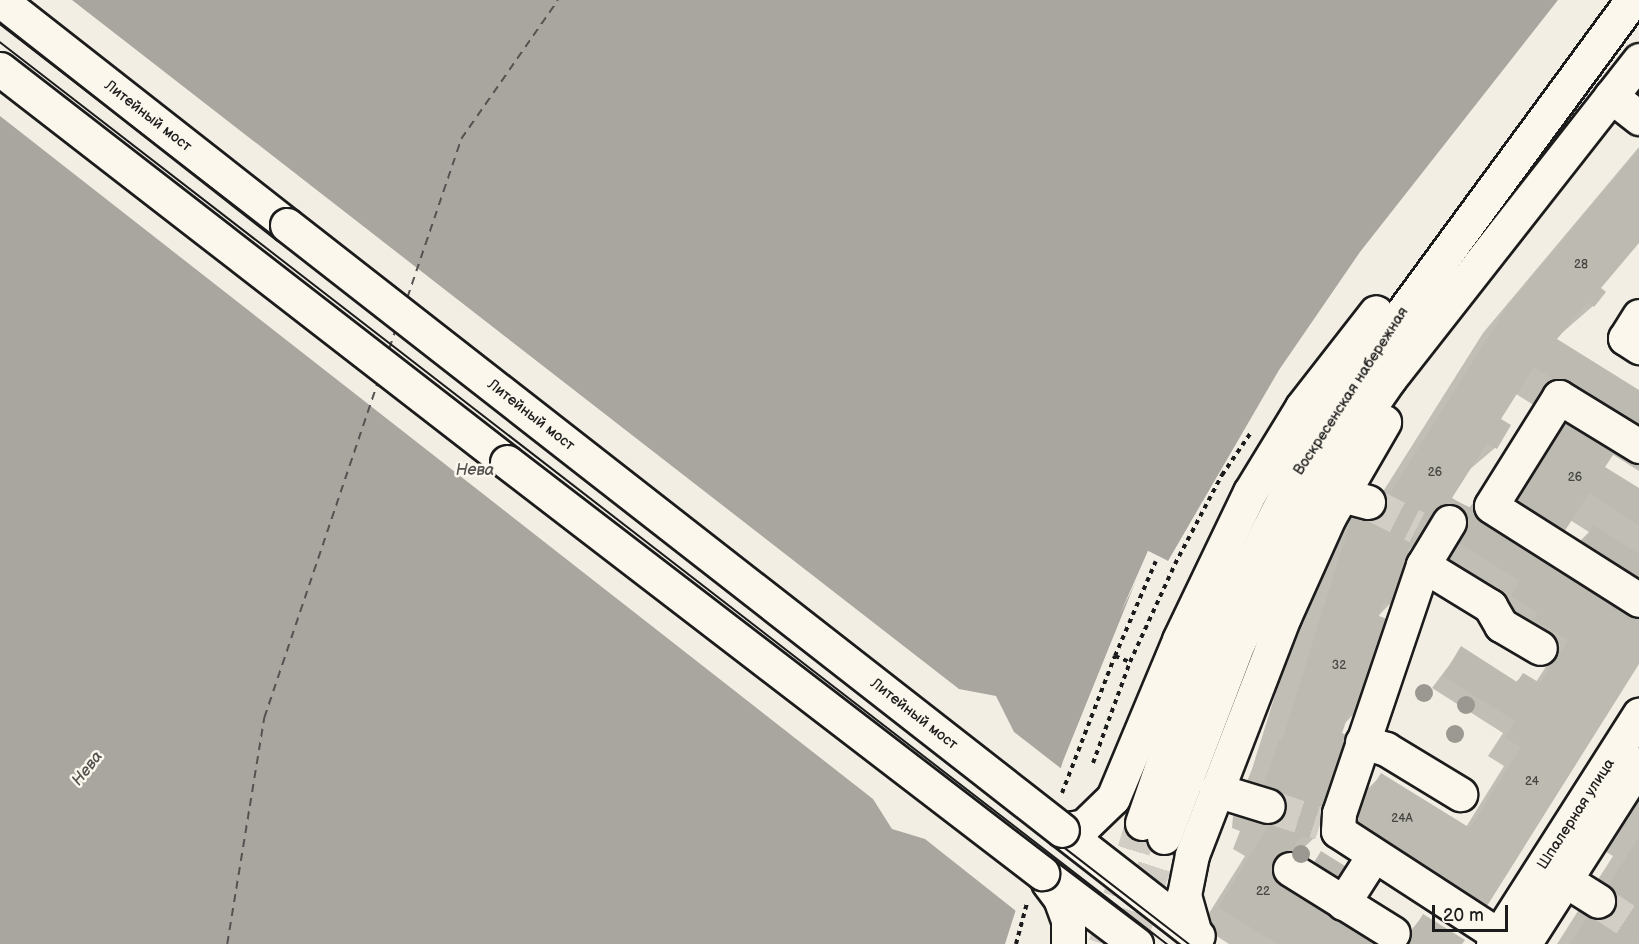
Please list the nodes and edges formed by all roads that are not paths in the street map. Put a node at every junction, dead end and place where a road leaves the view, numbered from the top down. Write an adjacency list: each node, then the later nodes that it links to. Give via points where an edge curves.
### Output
1 (0, 0): 20 (main road, Литейный мост, bridge)
2 (1632, 0): 7 (main road, Воскресенская набережная)
3 (1639, 60): 5 (main road, Воскресенская набережная)
4 (0, 69): 24 (main road, bridge)
5 (1611, 96): 6 (main road); 8 (main road, Воскресенская набережная)
6 (1639, 118)
7 (1510, 164): 8 (main road, Воскресенская набережная, via 1367,360 1300,466 1217,632 1170,742 1153,830 1238,643 1323,476 1390,378); 20 (main road, via 1408,273 1302,407 1250,492 1179,640 1113,798 1102,813 1084,826)
8 (1503, 234): 17 (main road, via 1378,431 1355,499 1284,616)
9 (1639, 316): 10 (main road, via 1626,338)
10 (1639, 346)
11 (1639, 446): 12 (main road, via 1559,397 1491,506)
12 (1639, 600)
13 (1540, 648): 15 (main road, via 1502,625 1431,539)
14 (1639, 715): 29 (main road, Шпалерная улица)
15 (1362, 742): 18 (main road, via 1386,750); 21 (main road, via 1329,824)
16 (1639, 764): 23 (main road, Шпалерная улица)
17 (1216, 790): 19 (main road); 28 (main road, via 1185,886 1187,915)
18 (1460, 794)
19 (1268, 806)
20 (1061, 814): 28 (main road, Литейный мост)
21 (1373, 856): 26 (main road); 29 (main road)
22 (1290, 869): 26 (main road)
23 (1565, 880): 25 (main road); 29 (main road, Шпалерная улица)
24 (1036, 884): 30 (main road, via 1060,898 1068,920); 31 (main road)
25 (1598, 901)
26 (1343, 903): 27 (main road)
27 (1393, 933)
28 (1202, 939)
29 (1505, 941)
30 (1068, 944)
31 (1136, 944)

